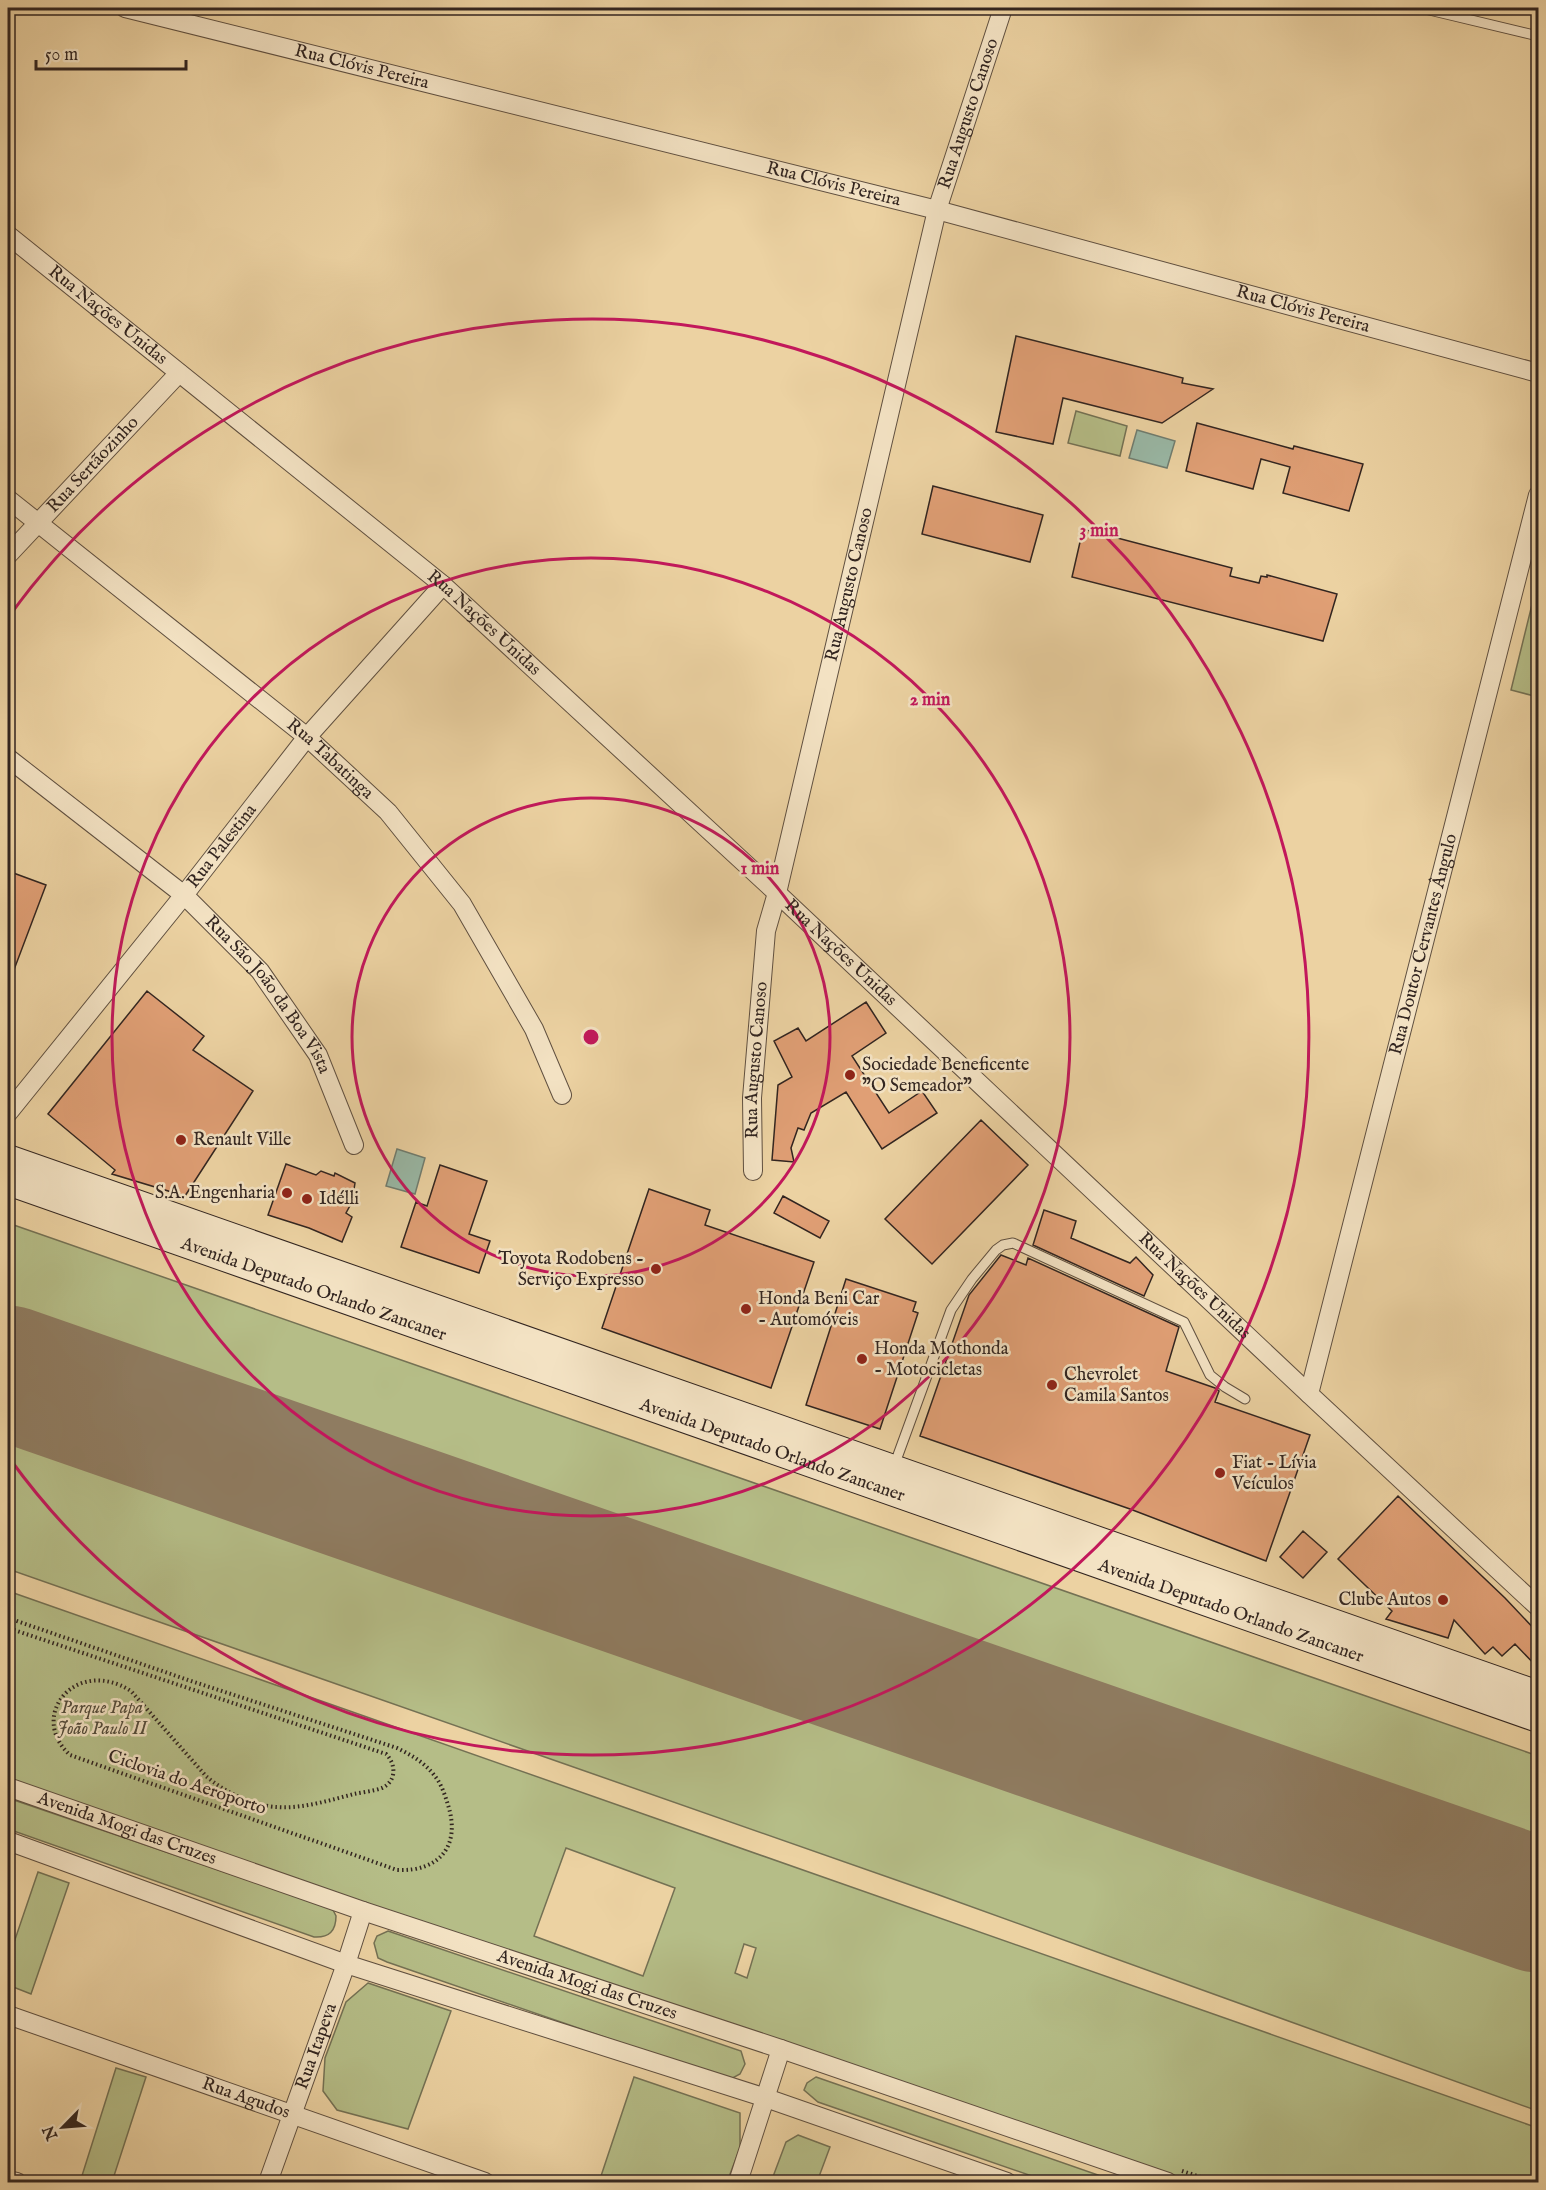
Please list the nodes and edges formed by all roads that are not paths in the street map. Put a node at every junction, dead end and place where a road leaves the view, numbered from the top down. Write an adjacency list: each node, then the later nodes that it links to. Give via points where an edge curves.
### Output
1 (125, 8): 5 (street, Rua Clóvis Pereira)
2 (1003, 8): 5 (street, Rua Augusto Canoso)
3 (1421, 8): 4 (lane)
4 (1539, 36)
5 (937, 210): 8 (street, Rua Clóvis Pereira); 16 (street, Rua Augusto Canoso)
6 (8, 235): 7 (street, Rua Nações Unidas)
7 (179, 373): 11 (street, Rua Sertãozinho); 13 (street, Rua Nações Unidas)
8 (1539, 373)
9 (1539, 495): 24 (street, Rua Doutor Cervantes Ângulo)
10 (8, 499): 11 (street, Rua Tabatinga)
11 (38, 524): 12 (street, Rua Sertãozinho); 14 (street, Rua Tabatinga)
12 (8, 555)
13 (443, 585): 14 (street, Rua Palestina); 16 (street, Rua Nações Unidas)
14 (307, 737): 17 (street, Rua Palestina); 18 (street, Rua Tabatinga, via 388,812 462,904 534,1029)
15 (8, 758): 17 (street, Rua São João da Boa Vista)
16 (777, 893): 22 (street, Rua Augusto Canoso, via 765,942 752,1098); 24 (street, Rua Nações Unidas)
17 (184, 895): 19 (street, Rua Palestina); 20 (street, Rua São João da Boa Vista, via 260,971 318,1054)
18 (562, 1095)
19 (8, 1113)
20 (354, 1145)
21 (8, 1158): 23 (main road, Avenida Deputado Orlando Zancaner)
22 (753, 1171)
23 (24, 1180): 26 (main road, Avenida Deputado Orlando Zancaner); 29 (main road, Avenida Deputado Orlando Zancaner)
24 (1309, 1394): 27 (street, Rua Nações Unidas)
25 (1245, 1399): 26 (lane, via 1210,1375 1184,1322 1008,1243 996,1250 951,1310)
26 (893, 1468): 28 (main road, Avenida Deputado Orlando Zancaner)
27 (1539, 1607)
28 (1539, 1694)
29 (1539, 1719)
30 (8, 1787): 32 (street, Avenida Mogi das Cruzes)
31 (8, 1841): 33 (street)
32 (363, 1911): 33 (street, Rua Itapeva); 35 (street, Avenida Mogi das Cruzes)
33 (346, 1964): 36 (street); 37 (street, Rua Itapeva)
34 (8, 2015): 37 (street, Rua Agudos)
35 (782, 2049): 36 (street); 44 (street, Avenida Mogi das Cruzes)
36 (766, 2098): 42 (street); 43 (street)
37 (292, 2115): 40 (street, Rua Itapeva); 41 (street, Rua Agudos)
38 (8, 2180): 39 (street)
39 (17, 2182)
40 (268, 2182)
41 (485, 2182)
42 (738, 2182)
43 (1007, 2182)
44 (1168, 2182)

